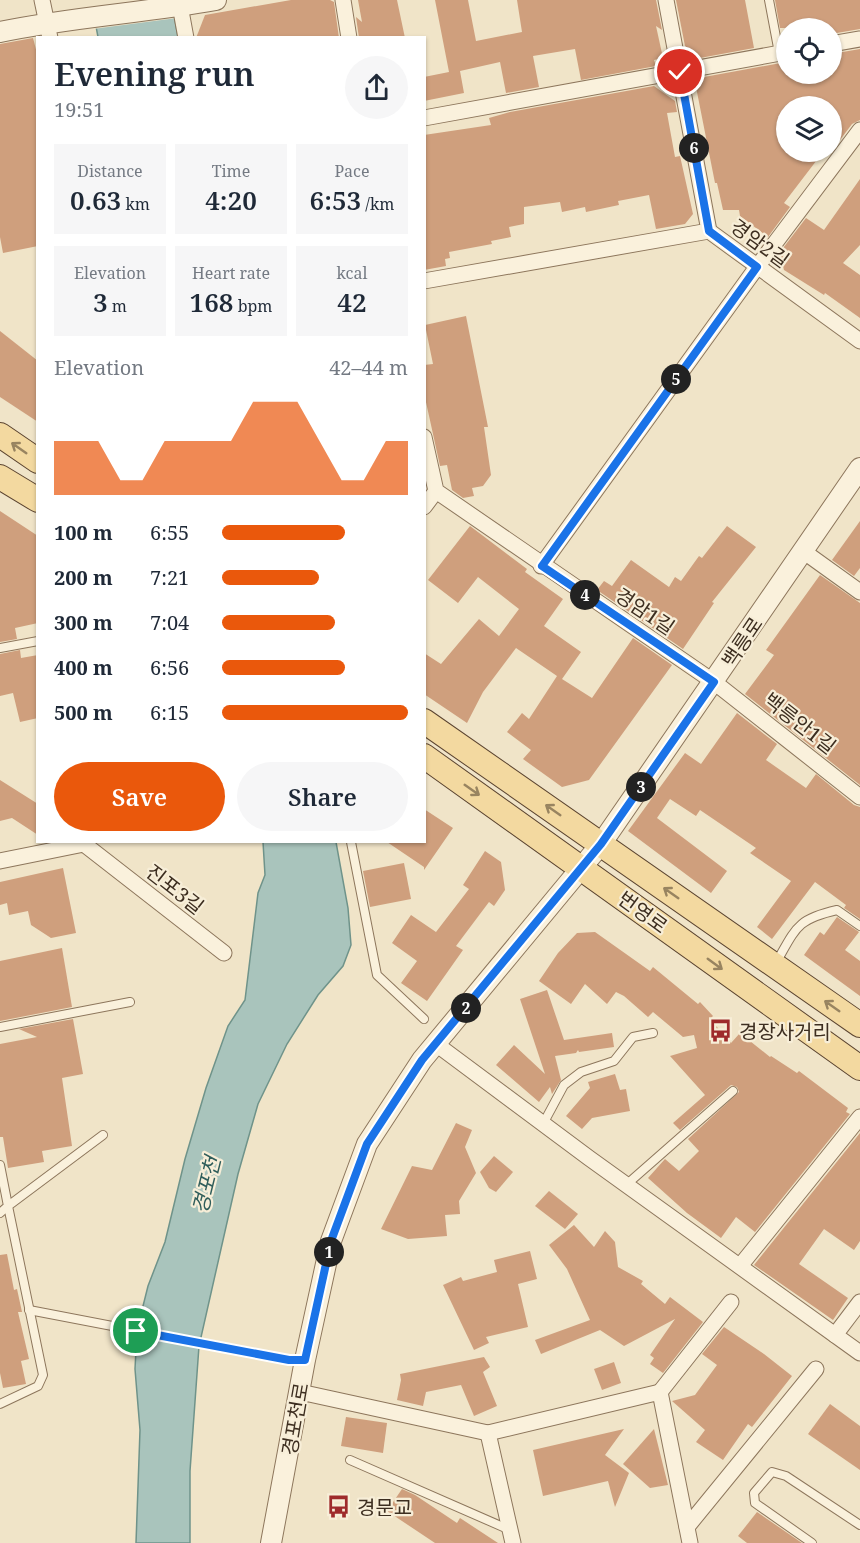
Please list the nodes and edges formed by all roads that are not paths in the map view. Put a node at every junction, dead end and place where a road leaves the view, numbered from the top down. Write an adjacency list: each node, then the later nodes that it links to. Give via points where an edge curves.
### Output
1 (42, 0): 8 (street)
2 (216, 0): 6 (street)
3 (343, 0): 11 (street)
4 (666, 0): 15 (street, 경암2길)
5 (769, 0): 7 (lane)
6 (180, 3): 8 (street); 10 (street)
7 (776, 26)
8 (48, 30): 9 (street)
9 (0, 32)
10 (186, 36)
11 (349, 36)
12 (860, 39): 13 (street)
13 (842, 42)
14 (776, 54): 15 (street)
15 (680, 72): 16 (street); 18 (street, 경암2길)
16 (426, 118)
17 (860, 130): 19 (street)
18 (709, 231): 19 (street, 경암2길); 20 (street)
19 (757, 267): 21 (street, 경암2길); 31 (street)
20 (426, 281)
21 (860, 341)
22 (0, 435): 24 (main road, one-way to 22)
23 (426, 446): 27 (street)
24 (36, 460)
25 (859, 472): 30 (street, 백릉로)
26 (0, 477): 28 (main road)
27 (436, 491): 29 (street); 31 (street, 경암1길)
28 (36, 499)
29 (426, 504)
30 (803, 551): 32 (street); 35 (street, 백릉로)
31 (542, 566): 35 (street, 경암1길)
32 (860, 592)
33 (36, 641): 34 (lane)
34 (0, 648)
35 (714, 682): 38 (street, 백릉안1길); 40 (street, 백릉로)
36 (426, 722): 40 (main road, 번영로, one-way to 36)
37 (426, 757): 42 (main road, 번영로, one-way to 42)
38 (860, 797)
39 (351, 843): 49 (lane, via 377,975)
40 (601, 844): 42 (street, 경포천로); 45 (main road, 번영로, one-way to 40)
41 (0, 861): 46 (street, 진포3길, via 84,844)
42 (582, 868): 44 (main road, 번영로); 53 (street, 경포천로)
43 (860, 926): 47 (lane, via 837,910 816,915 798,926)
44 (669, 931): 45 (main road, via 679,921 710,941); 54 (main road, 번영로, one-way to 54)
45 (735, 939): 47 (main road, 번영로)
46 (224, 953)
47 (774, 965): 50 (main road, 번영로, one-way to 47)
48 (130, 1002): 51 (lane)
49 (424, 1019)
50 (860, 1025)
51 (0, 1027)
52 (653, 1033): 59 (lane, via 633,1037 614,1061 581,1072 564,1085)
53 (436, 1044): 59 (street); 71 (street, 경포천로, via 367,1144 331,1241)
54 (833, 1050): 55 (main road, via 852,1046); 56 (main road, 번영로)
55 (860, 1051)
56 (860, 1068)
57 (733, 1091): 62 (lane)
58 (860, 1117): 65 (street)
59 (543, 1124): 62 (street)
60 (103, 1135): 63 (lane)
61 (0, 1165): 63 (lane)
62 (626, 1185): 65 (street)
63 (8, 1206): 64 (lane); 68 (lane)
64 (0, 1213)
65 (740, 1266): 69 (street)
66 (731, 1302): 74 (street)
67 (860, 1302): 69 (street)
68 (29, 1310): 71 (lane); 75 (lane, via 43,1375 38,1386)
69 (836, 1335): 70 (street)
70 (860, 1353)
71 (297, 1360): 73 (street, 경포천로)
72 (816, 1369): 79 (street)
73 (300, 1392): 76 (street); 81 (street, 경포천로)
74 (660, 1392): 76 (street); 79 (street)
75 (0, 1404)
76 (488, 1433): 80 (street)
77 (350, 1460): 80 (lane)
78 (860, 1524): 83 (lane, via 786,1476 772,1472 754,1493 754,1503)
79 (687, 1527): 82 (street)
80 (512, 1537)
81 (272, 1543)
82 (690, 1543)
83 (812, 1543)

